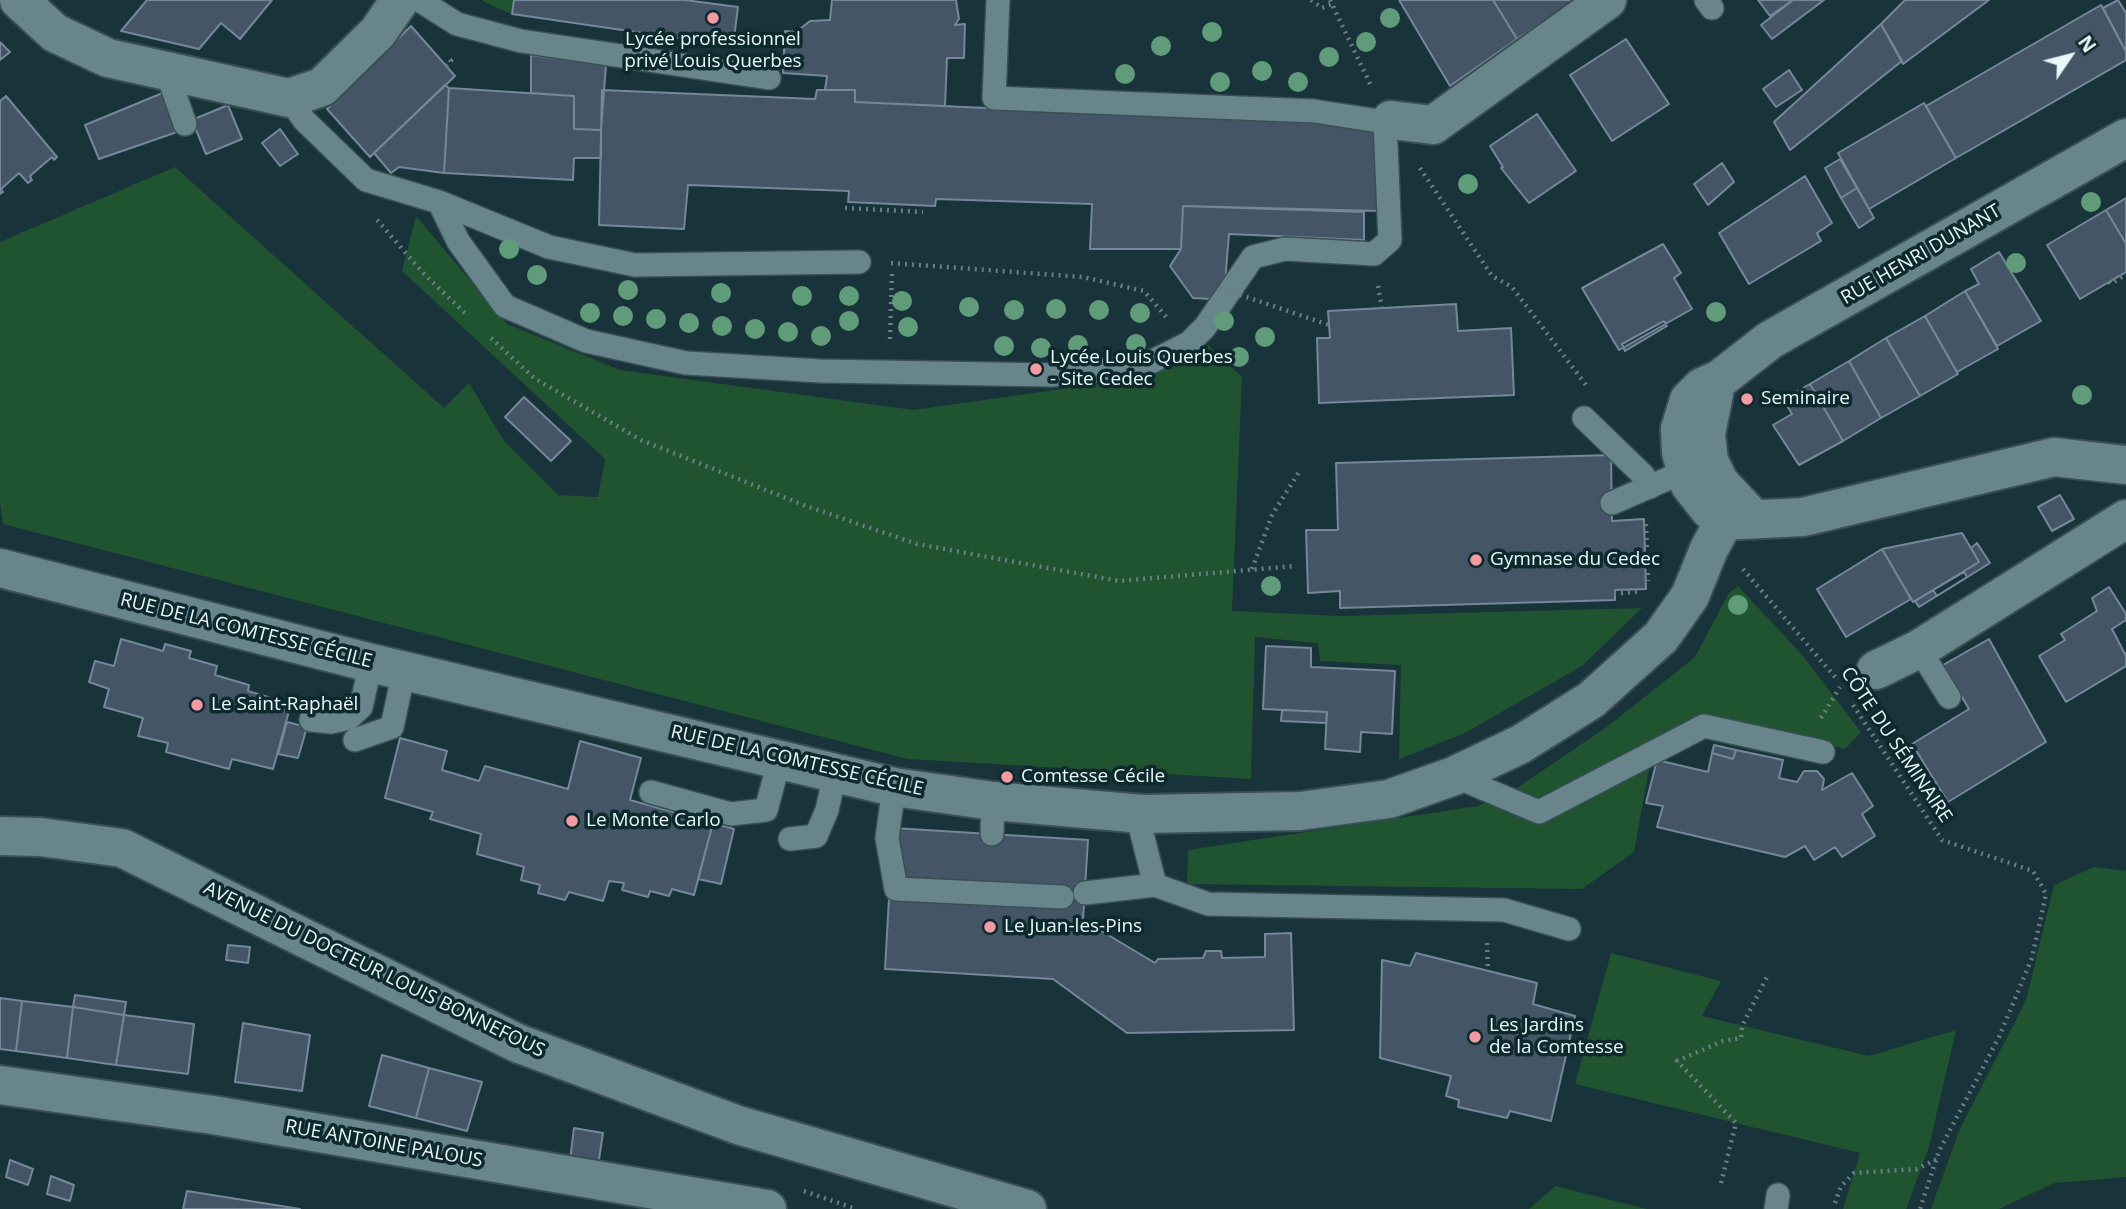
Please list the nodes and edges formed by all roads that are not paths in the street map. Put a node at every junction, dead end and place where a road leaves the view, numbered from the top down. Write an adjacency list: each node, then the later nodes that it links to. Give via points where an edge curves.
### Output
1 (19, 0): 6 (street, via 55,33 108,58)
2 (400, 0): 8 (street, via 379,32 322,87)
3 (419, 0): 7 (lane, via 457,24 521,41)
4 (998, 0): 9 (lane, via 994,98 1314,111)
5 (1607, 0): 9 (street, via 1433,125)
6 (167, 72): 8 (street); 10 (lane)
7 (769, 78)
8 (289, 98): 12 (lane, via 304,120 366,180)
9 (1388, 121): 12 (lane, via 1390,240 1374,254 1285,249 1253,257 1189,343 1143,366 1051,375 821,371 686,363 586,341 505,306 458,241)
10 (185, 124)
11 (2126, 138): 16 (street, RUE HENRI DUNANT, via 1770,340 1720,379)
12 (439, 202): 13 (lane, via 549,247 635,265)
13 (859, 261)
14 (1584, 418): 17 (lane)
15 (2126, 465): 19 (street, via 2054,457 1803,517)
16 (1697, 466): 17 (lane); 19 (street, RUE HENRI DUNANT, via 1697,496)
17 (1650, 487): 18 (lane)
18 (1612, 503)
19 (1737, 513): 31 (street, RUE DE LA COMTESSE CÉCILE, via 1690,596 1661,637 1628,670 1591,700 1521,744)
20 (2126, 519): 22 (street)
21 (0, 568): 23 (street, RUE DE LA COMTESSE CÉCILE)
22 (1919, 649): 24 (street); 25 (lane)
23 (387, 667): 26 (lane, via 349,718); 27 (lane, via 392,727); 29 (street, RUE DE LA COMTESSE CÉCILE)
24 (1876, 670)
25 (1949, 697)
26 (311, 720)
27 (355, 740)
28 (1824, 752): 31 (lane, via 1704,726 1539,813)
29 (780, 758): 30 (street, RUE DE LA COMTESSE CÉCILE); 33 (lane, via 766,810 731,814)
30 (835, 774): 32 (street, RUE DE LA COMTESSE CÉCILE); 36 (lane, via 816,836)
31 (1454, 776): 34 (street, RUE DE LA COMTESSE CÉCILE, via 1389,799 1300,811)
32 (894, 787): 34 (street, RUE DE LA COMTESSE CÉCILE, via 992,818); 39 (lane, via 887,838 896,889)
33 (651, 792)
34 (1143, 814): 37 (lane, via 1141,830)
35 (0, 836): 43 (street, AVENUE DU DOCTEUR LOUIS BONNEFOUS, via 122,848 517,1043 738,1125)
36 (790, 839)
37 (1155, 884): 38 (lane); 40 (lane, via 1208,904 1504,910)
38 (1085, 893)
39 (1062, 897)
40 (1569, 929)
41 (0, 1085): 42 (street, RUE ANTOINE PALOUS, via 213,1115)
42 (767, 1209)
43 (1027, 1209)

